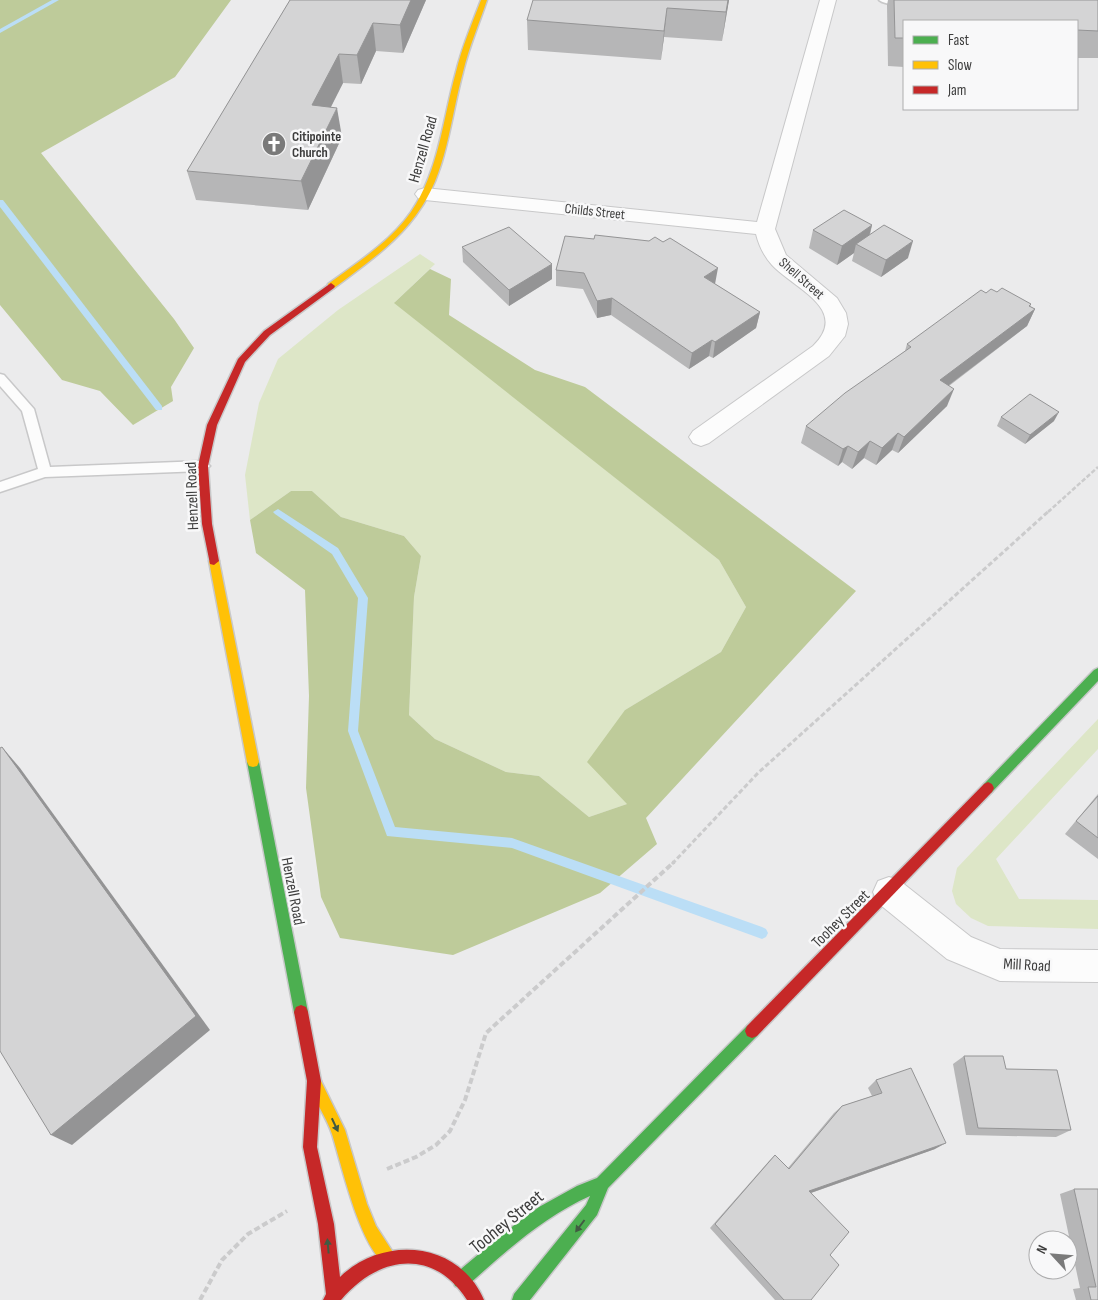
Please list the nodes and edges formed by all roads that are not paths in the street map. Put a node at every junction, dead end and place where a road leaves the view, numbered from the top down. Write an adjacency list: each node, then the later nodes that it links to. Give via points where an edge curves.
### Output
1 (484, 0): 5 (main road, Henzell Road, via 459,70 439,156)
2 (828, 0): 6 (street)
3 (883, 0): 4 (lane)
4 (922, 3)
5 (425, 194): 6 (street, Childs Street); 9 (main road, Henzell Road, via 413,214 390,239 267,333 241,361 212,424)
6 (766, 229): 8 (street, Shell Street, via 769,246 781,262 830,301 837,319 834,337 821,351)
7 (0, 378): 10 (lane, via 28,409)
8 (700, 436)
9 (203, 466): 10 (lane); 15 (main road, Henzell Road, via 207,524)
10 (45, 472): 11 (lane)
11 (0, 487)
12 (1098, 674): 13 (main road, Toohey Street)
13 (889, 892): 14 (street, Mill Road, via 959,948 1000,965); 16 (main road, Toohey Street)
14 (1098, 966)
15 (314, 1081): 17 (main road, Henzell Road, one-way to 17, via 338,1130 360,1205); 19 (main road, Henzell Road, one-way to 15, via 326,1224 310,1147)
16 (602, 1183): 18 (main road, Toohey Street, via 576,1192 525,1223); 21 (main road, Toohey Street, one-way to 21, via 592,1210)
17 (388, 1257): 18 (main road, via 414,1255 427,1258 451,1270); 19 (main road, via 359,1271)
18 (461, 1280): 20 (main road)
19 (333, 1297)
20 (476, 1300)
21 (520, 1300)

